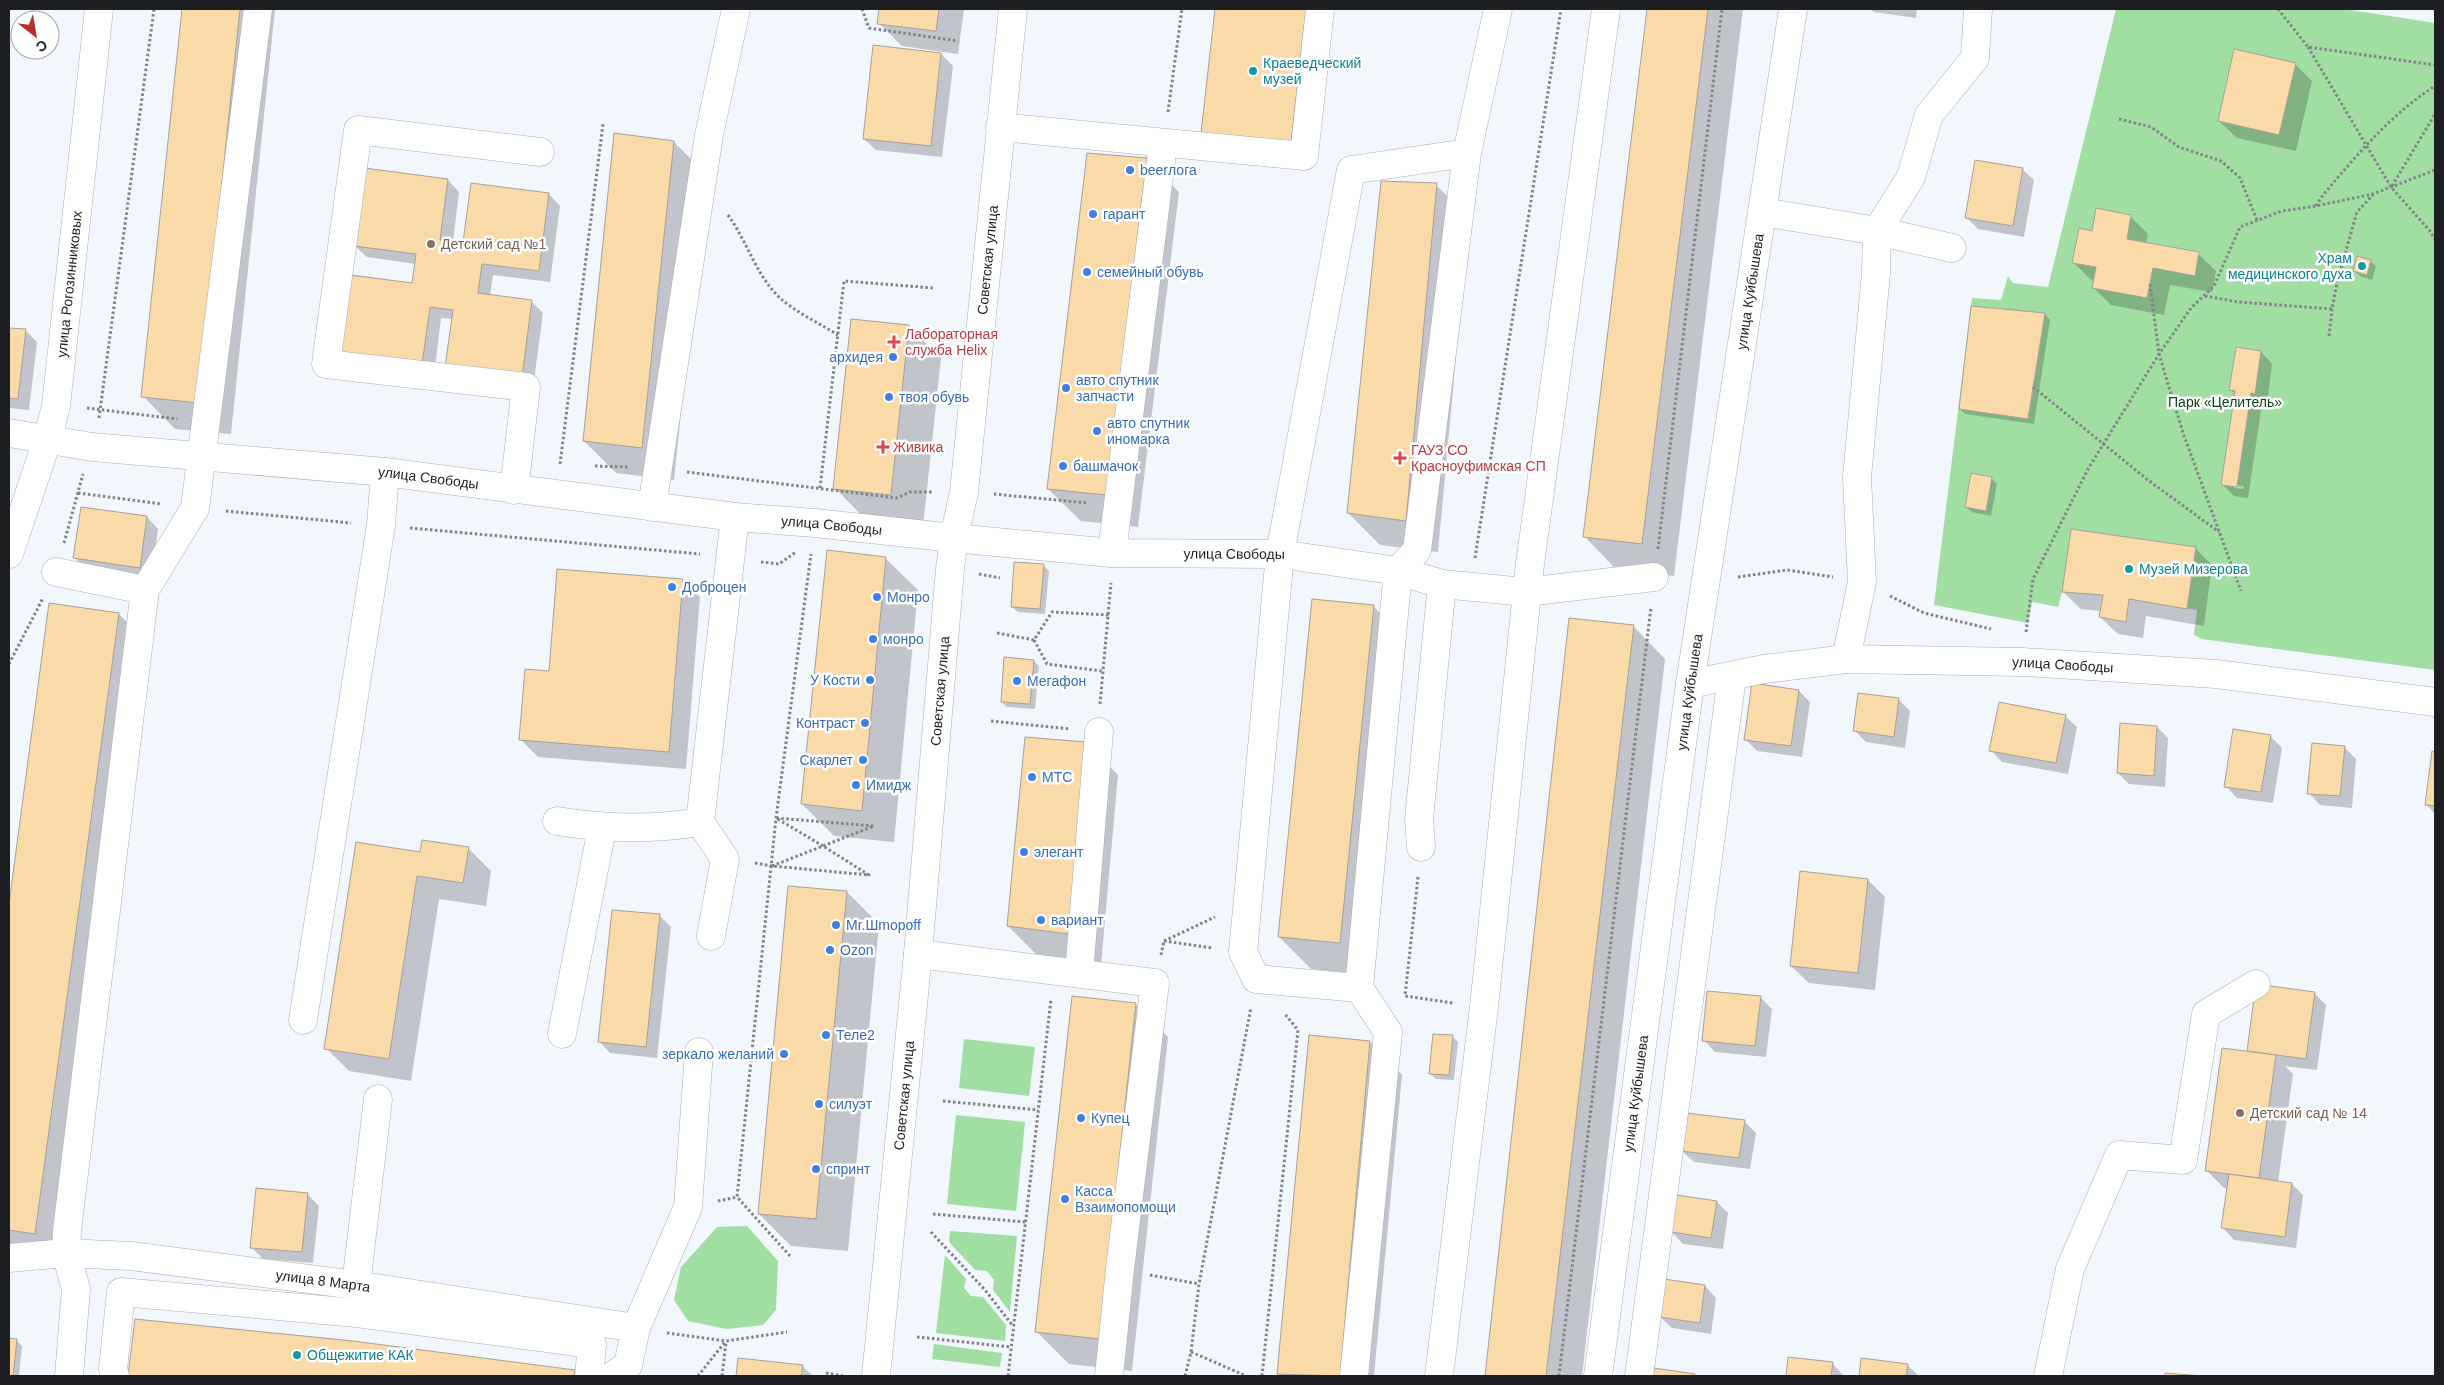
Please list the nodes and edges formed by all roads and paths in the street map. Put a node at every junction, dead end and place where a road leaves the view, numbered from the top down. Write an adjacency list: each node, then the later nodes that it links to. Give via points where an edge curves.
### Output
1 (99, 9): 46 (street, улица Рогозинниковых)
2 (154, 9): 47 (path)
3 (258, 9): 48 (street)
4 (736, 9): 29 (street, via 709,135)
5 (862, 9): 16 (path, via 869,28)
6 (1013, 9): 23 (street, Советская улица)
7 (1182, 9): 24 (path)
8 (1320, 9): 24 (street, via 1304,156)
9 (1498, 9): 27 (street)
10 (1560, 9): 76 (path)
11 (1606, 9): 85 (street)
12 (1722, 9): 80 (path)
13 (1793, 9): 33 (street, улица Куйбышева)
14 (1978, 9): 35 (street, via 1975,58 1929,115 1911,177)
15 (2278, 9): 17 (path)
16 (958, 41)
17 (2308, 47): 18 (path); 25 (path)
18 (2435, 65)
19 (2435, 86): 25 (path, via 2415,99)
20 (2435, 114): 30 (path)
21 (2119, 119): 34 (path, via 2151,127 2179,148 2221,161 2240,178)
22 (603, 124): 55 (path)
23 (1000, 127): 24 (street); 62 (street, Советская улица)
24 (1163, 144): 64 (street)
25 (2366, 144): 30 (path); 32 (path)
26 (540, 152): 54 (street, via 358,130 326,364 526,387)
27 (1467, 153): 74 (street, via 1351,170); 78 (street, via 1417,550)
28 (2435, 170): 30 (path)
29 (703, 182): 42 (path, via 740,231 760,272 779,297); 58 (street)
30 (2391, 187): 31 (path); 36 (path)
31 (2373, 194): 32 (path); 41 (path, via 2357,212)
32 (2316, 206): 34 (path, via 2282,210)
33 (1763, 212): 35 (street); 94 (street, улица Куйбышева)
34 (2257, 220): 40 (path, via 2240,227 2214,286)
35 (1877, 231): 37 (street); 90 (street, via 1857,477 1862,582)
36 (2435, 240)
37 (1952, 248)
38 (2150, 284): 44 (path)
39 (933, 288): 42 (path, via 844,281)
40 (2204, 296): 41 (path, via 2238,302); 44 (path, via 2191,308)
41 (2332, 308): 43 (path)
42 (838, 335): 60 (path)
43 (2329, 336)
44 (2159, 354): 51 (path); 70 (path, via 2183,433)
45 (2034, 387): 51 (path)
46 (56, 406): 47 (path); 50 (street, улица Рогозинниковых)
47 (101, 409): 48 (path); 52 (path)
48 (207, 424): 53 (street)
49 (9, 433): 50 (street, улица Свободы)
50 (47, 441): 52 (street, улица Свободы); 73 (street, улица Рогозинниковых)
51 (2104, 444): 70 (path); 87 (path, via 2088,469 2033,579)
52 (92, 446): 53 (street, улица Свободы); 63 (path)
53 (203, 457): 59 (street, улица Свободы); 66 (street)
54 (517, 461): 55 (path); 61 (street)
55 (560, 465): 56 (path)
56 (570, 465)
57 (590, 466): 58 (path)
58 (659, 468): 60 (path); 65 (street)
59 (385, 472): 61 (street, улица Свободы); 68 (street)
60 (820, 488): 62 (path, via 896,498 910,492); 69 (path)
61 (514, 490): 65 (street, улица Свободы)
62 (964, 492): 64 (path); 71 (street, Советская улица)
63 (78, 493): 66 (path); 79 (path)
64 (1117, 506): 72 (street)
65 (652, 507): 67 (street, улица Свободы)
66 (196, 508): 68 (path); 83 (street)
67 (734, 517): 69 (street, улица Свободы); 75 (street)
68 (381, 525): 75 (path); 114 (street)
69 (814, 532): 71 (street, улица Свободы); 75 (path, via 779,564); 98 (path)
70 (2220, 533): 84 (path)
71 (954, 538): 72 (street, улица Свободы); 77 (street, Советская улица)
72 (1112, 553): 74 (street, улица Свободы); 86 (path)
73 (9, 554)
74 (1280, 554): 78 (street, улица Свободы); 105 (street)
75 (730, 559): 100 (street)
76 (1475, 559)
77 (950, 569): 81 (path); 108 (street, Советская улица)
78 (1398, 571): 82 (street, улица Свободы); 112 (street)
79 (56, 572): 83 (street); 91 (path)
80 (1654, 577): 85 (street, улица Свободы); 152 (path)
81 (1000, 578)
82 (1442, 584): 85 (street, улица Свободы); 103 (street, via 1419,819)
83 (145, 590): 123 (street)
84 (2241, 591)
85 (1526, 592): 113 (street)
86 (1109, 615): 89 (path, via 1052,612); 92 (path)
87 (2028, 623)
88 (997, 633): 89 (path)
89 (1034, 640): 92 (path, via 1047,664)
90 (1846, 659): 93 (street, улица Свободы, via 1764,669); 95 (street, улица Свободы, via 2023,662 2216,674)
91 (9, 664)
92 (1102, 671): 97 (path)
93 (1732, 677): 94 (street, улица Свободы); 154 (street)
94 (1690, 684): 153 (street, улица Куйбышева)
95 (2435, 702)
96 (991, 721): 97 (path)
97 (1098, 732): 109 (street)
98 (776, 818): 102 (path); 102 (path, via 874,826); 104 (path)
99 (557, 822): 101 (street)
100 (700, 822): 101 (street, via 661,828); 106 (street, via 725,858)
101 (602, 828): 115 (street)
102 (823, 846): 104 (path); 104 (path, via 869,876)
103 (1421, 847): 113 (path, via 1405,996)
104 (772, 866): 124 (path, via 737,1197)
105 (1248, 902): 107 (street); 107 (path, via 1164,941)
106 (711, 936)
107 (1243, 952): 110 (street)
108 (918, 954): 109 (street); 144 (street, Советская улица)
109 (1067, 971): 119 (path); 126 (street, via 1156,983)
110 (1256, 979): 112 (street); 128 (path); 149 (path, via 1298,1030)
111 (2256, 984): 155 (street, via 2206,1014 2183,1160 2119,1155 2070,1269)
112 (1359, 988): 150 (street, via 1388,1032)
113 (1484, 1007): 151 (street)
114 (303, 1020)
115 (562, 1034)
116 (699, 1052): 130 (street, via 688,1207)
117 (378, 1099): 127 (street)
118 (943, 1101): 119 (path)
119 (1038, 1110): 121 (path)
120 (933, 1214): 121 (path)
121 (1025, 1222): 129 (path)
122 (931, 1232): 129 (path)
123 (66, 1253): 125 (street, улица 8 Марта); 127 (street, улица 8 Марта, via 131,1256); 137 (street, via 76,1289)
124 (790, 1256)
125 (9, 1258)
126 (1120, 1269): 128 (path); 146 (street)
127 (356, 1284): 130 (street, улица 8 Марта)
128 (1198, 1284): 135 (path)
129 (1014, 1326): 134 (path)
130 (636, 1328): 133 (path); 140 (street, via 628,1365)
131 (788, 1332): 133 (path)
132 (917, 1337): 134 (path)
133 (726, 1342): 141 (path); 142 (path)
134 (1012, 1347): 145 (path)
135 (1191, 1352): 147 (path); 148 (path)
136 (826, 1373): 143 (path)
137 (69, 1376)
138 (115, 1376): 139 (street, via 121,1292 357,1313 592,1344)
139 (588, 1376)
140 (612, 1376)
141 (698, 1376)
142 (722, 1376)
143 (843, 1376)
144 (876, 1376)
145 (1008, 1376)
146 (1109, 1376)
147 (1185, 1376)
148 (1246, 1376)
149 (1262, 1376)
150 (1354, 1376)
151 (1438, 1376)
152 (1558, 1376)
153 (1598, 1376)
154 (1639, 1376)
155 (2048, 1376)

